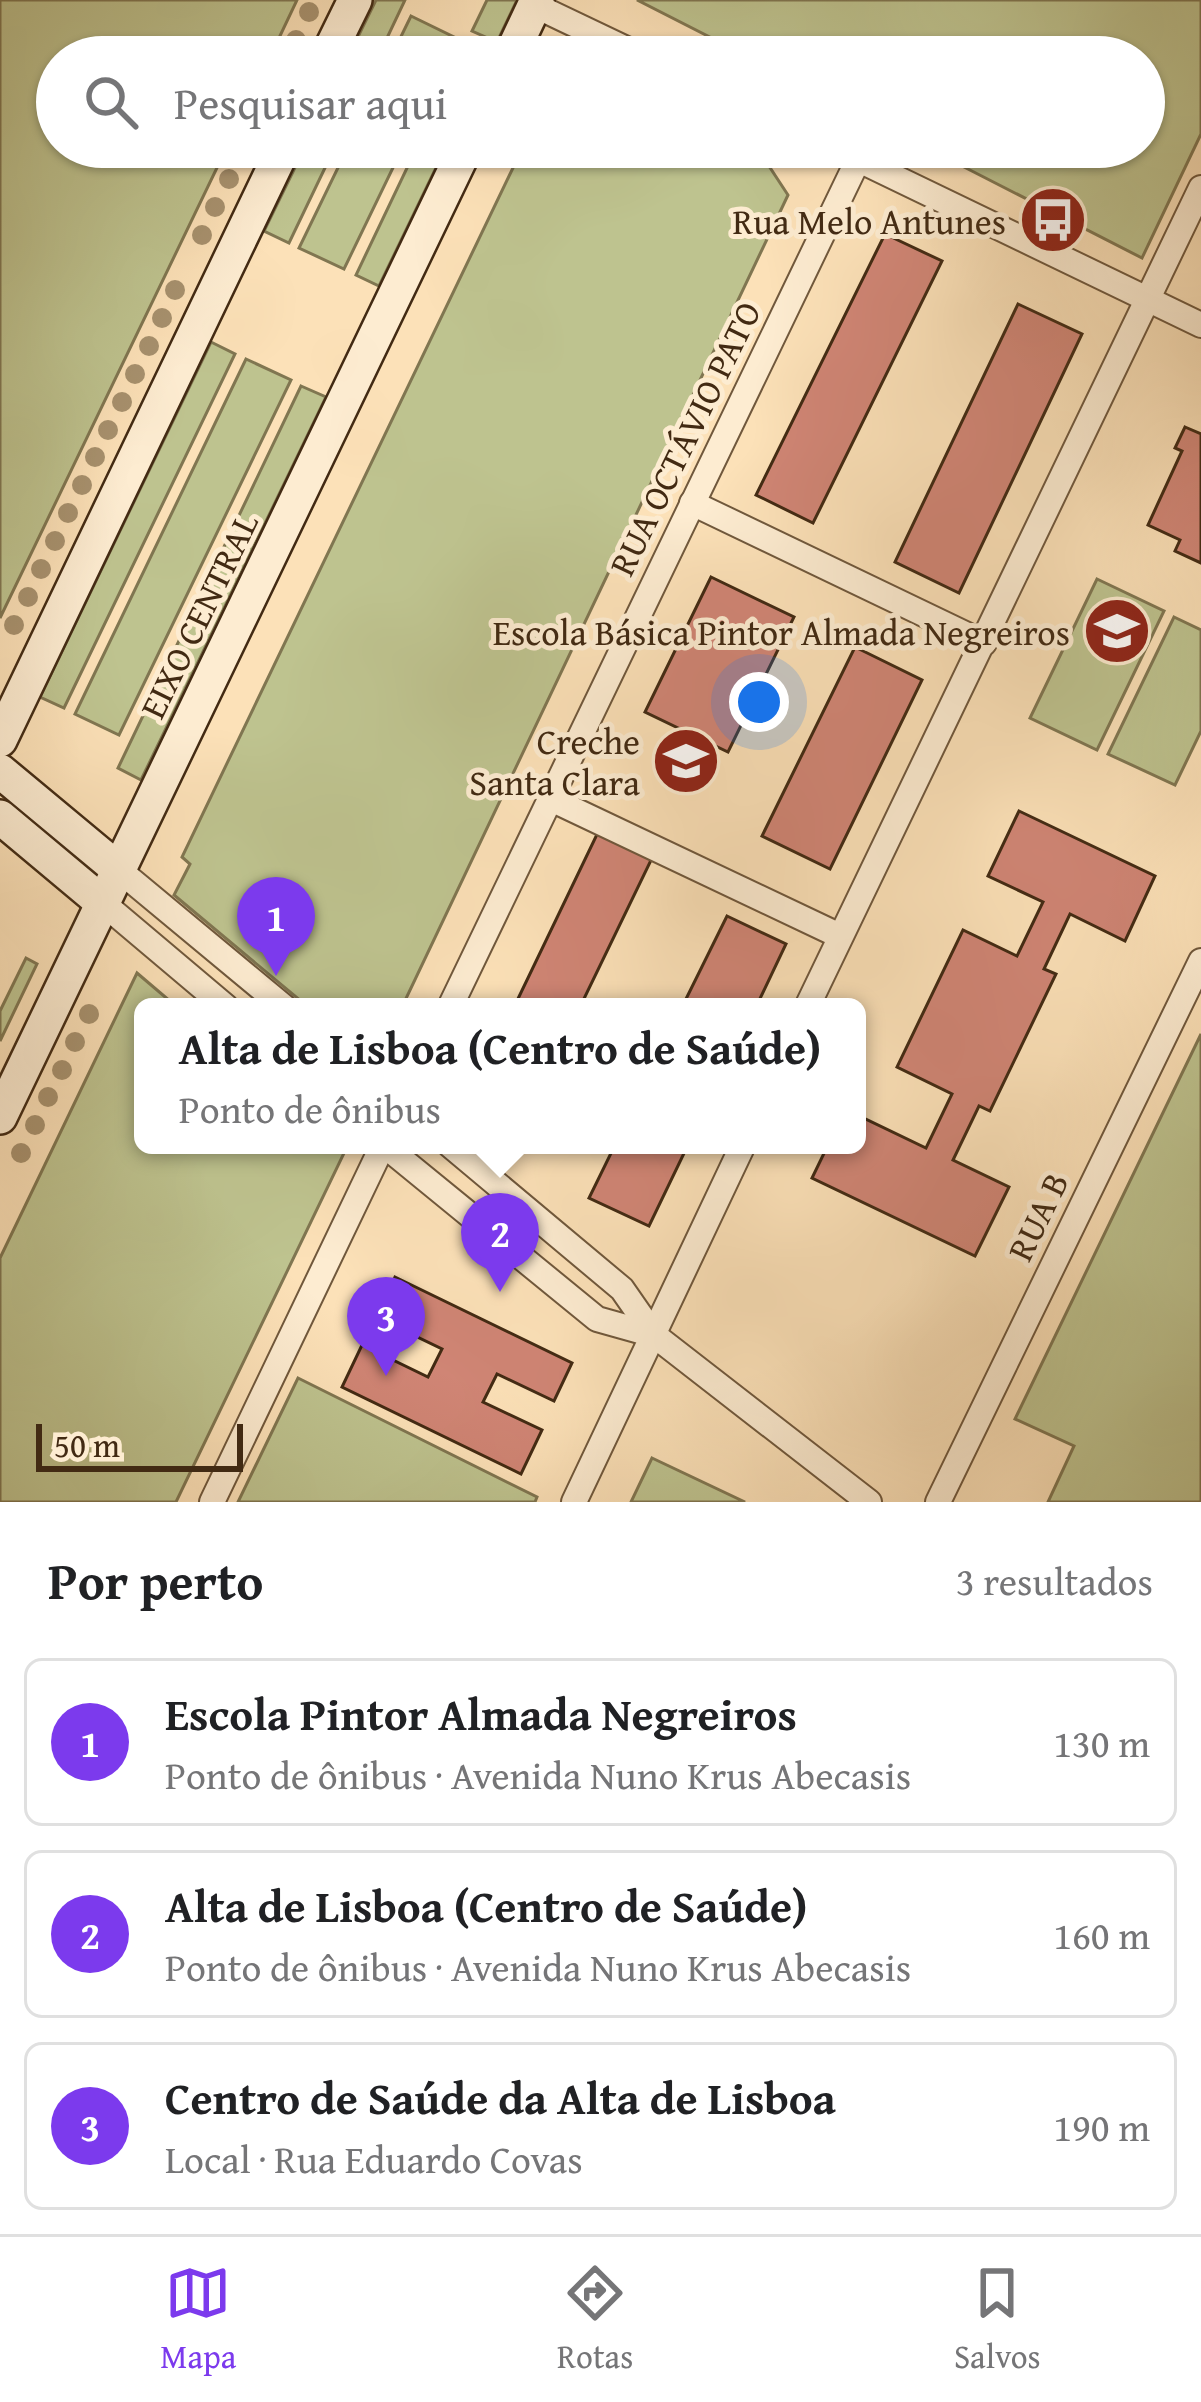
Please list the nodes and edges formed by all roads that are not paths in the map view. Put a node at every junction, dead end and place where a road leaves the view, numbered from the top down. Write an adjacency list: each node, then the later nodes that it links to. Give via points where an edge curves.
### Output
1 (355, 0): 3 (main road)
2 (536, 3): 4 (main road); 5 (street)
3 (337, 36)
4 (520, 36)
5 (601, 36)
6 (274, 168): 15 (main road)
7 (456, 168): 19 (main road, EIXO CENTRAL)
8 (854, 168): 13 (street, RUA OCTÁVIO PATO)
9 (875, 168): 11 (street)
10 (1201, 188): 11 (street)
11 (1148, 299): 12 (street); 14 (street)
12 (1201, 325)
13 (692, 503): 14 (street); 17 (street, RUA OCTÁVIO PATO)
14 (984, 643): 21 (street)
15 (0, 740)
16 (0, 771): 19 (main road)
17 (551, 799): 21 (street); 25 (street, RUA OCTÁVIO PATO)
18 (0, 817): 20 (main road)
19 (118, 870): 20 (main road, EIXO CENTRAL); 24 (street)
20 (104, 904): 23 (street); 27 (main road, EIXO CENTRAL)
21 (840, 936): 26 (street)
22 (1201, 961): 36 (street, RUA B)
23 (215, 998)
24 (273, 998)
25 (454, 998)
26 (811, 998)
27 (0, 1117)
28 (380, 1154): 33 (street)
29 (395, 1154): 32 (street, via 597,1319)
30 (461, 1154): 32 (street, via 622,1289)
31 (739, 1154): 32 (street)
32 (655, 1335): 34 (street); 35 (street)
33 (212, 1502)
34 (574, 1502)
35 (869, 1502)
36 (938, 1502)

